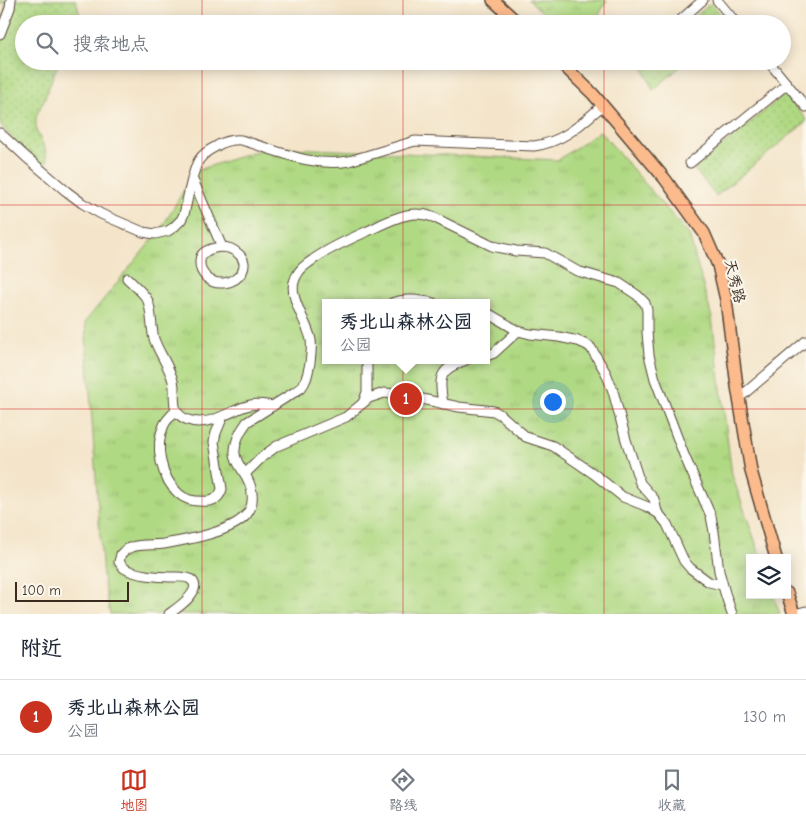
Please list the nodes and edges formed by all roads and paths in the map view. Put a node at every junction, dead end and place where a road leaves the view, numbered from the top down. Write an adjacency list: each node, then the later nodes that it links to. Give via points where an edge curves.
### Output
1 (11, 0): 8 (street)
2 (493, 0): 5 (main road)
3 (703, 0): 6 (street)
4 (717, 0): 7 (street)
5 (509, 15)
6 (686, 15)
7 (730, 15)
8 (0, 34)
9 (568, 70): 12 (main road, 天秀路)
10 (775, 70): 11 (street)
11 (787, 84): 13 (street); 15 (street)
12 (603, 106): 16 (street, via 567,135 534,146 422,140 349,161 328,163 233,139 204,155); 25 (main road, 天秀路, via 665,179 704,233 718,265 726,300)
13 (806, 107)
14 (0, 133): 16 (street, via 82,203 148,233 162,233 181,220)
15 (690, 163)
16 (193, 179): 17 (street)
17 (222, 247): 17 (street, via 205,252 200,259 202,273 210,281 218,283 237,278 244,264 233,249)
18 (127, 278): 29 (street, via 147,300 154,338 174,383)
19 (490, 314): 20 (street)
20 (518, 331): 22 (street); 32 (street, via 578,341 591,348 606,372 640,483 654,499)
21 (806, 341): 25 (street)
22 (490, 354)
23 (367, 364): 26 (street, via 367,392)
24 (458, 364): 27 (street, via 442,376)
25 (739, 398): 33 (main road, 天秀路, via 751,471)
26 (363, 403): 27 (street, via 384,393); 31 (street, via 346,417 277,446)
27 (443, 404): 32 (street, via 502,415 526,436 553,446 624,497)
28 (273, 406): 30 (street, via 251,405); 31 (street, via 247,422 236,442 236,459); 34 (street, via 303,385 311,357 311,341 294,296 297,275 307,264 333,248 390,220 425,214 492,246 545,254 577,271 620,283 645,303 654,379 711,516)
29 (176, 410): 30 (street, via 187,420 196,422); 30 (street, via 164,425 160,439 161,461 165,474 180,495 200,502 213,500 221,493 214,442)
30 (223, 416)
31 (245, 474): 37 (street, via 252,502 248,513 237,523 196,538 130,547 120,554 119,562 126,569 149,575 188,578 193,582 194,591)
32 (657, 512): 34 (street, via 667,524 690,568 709,582)
33 (775, 554)
34 (722, 585): 38 (street)
35 (789, 599): 39 (main road)
36 (806, 611): 39 (street)
37 (169, 614)
38 (732, 614)
39 (794, 614)

